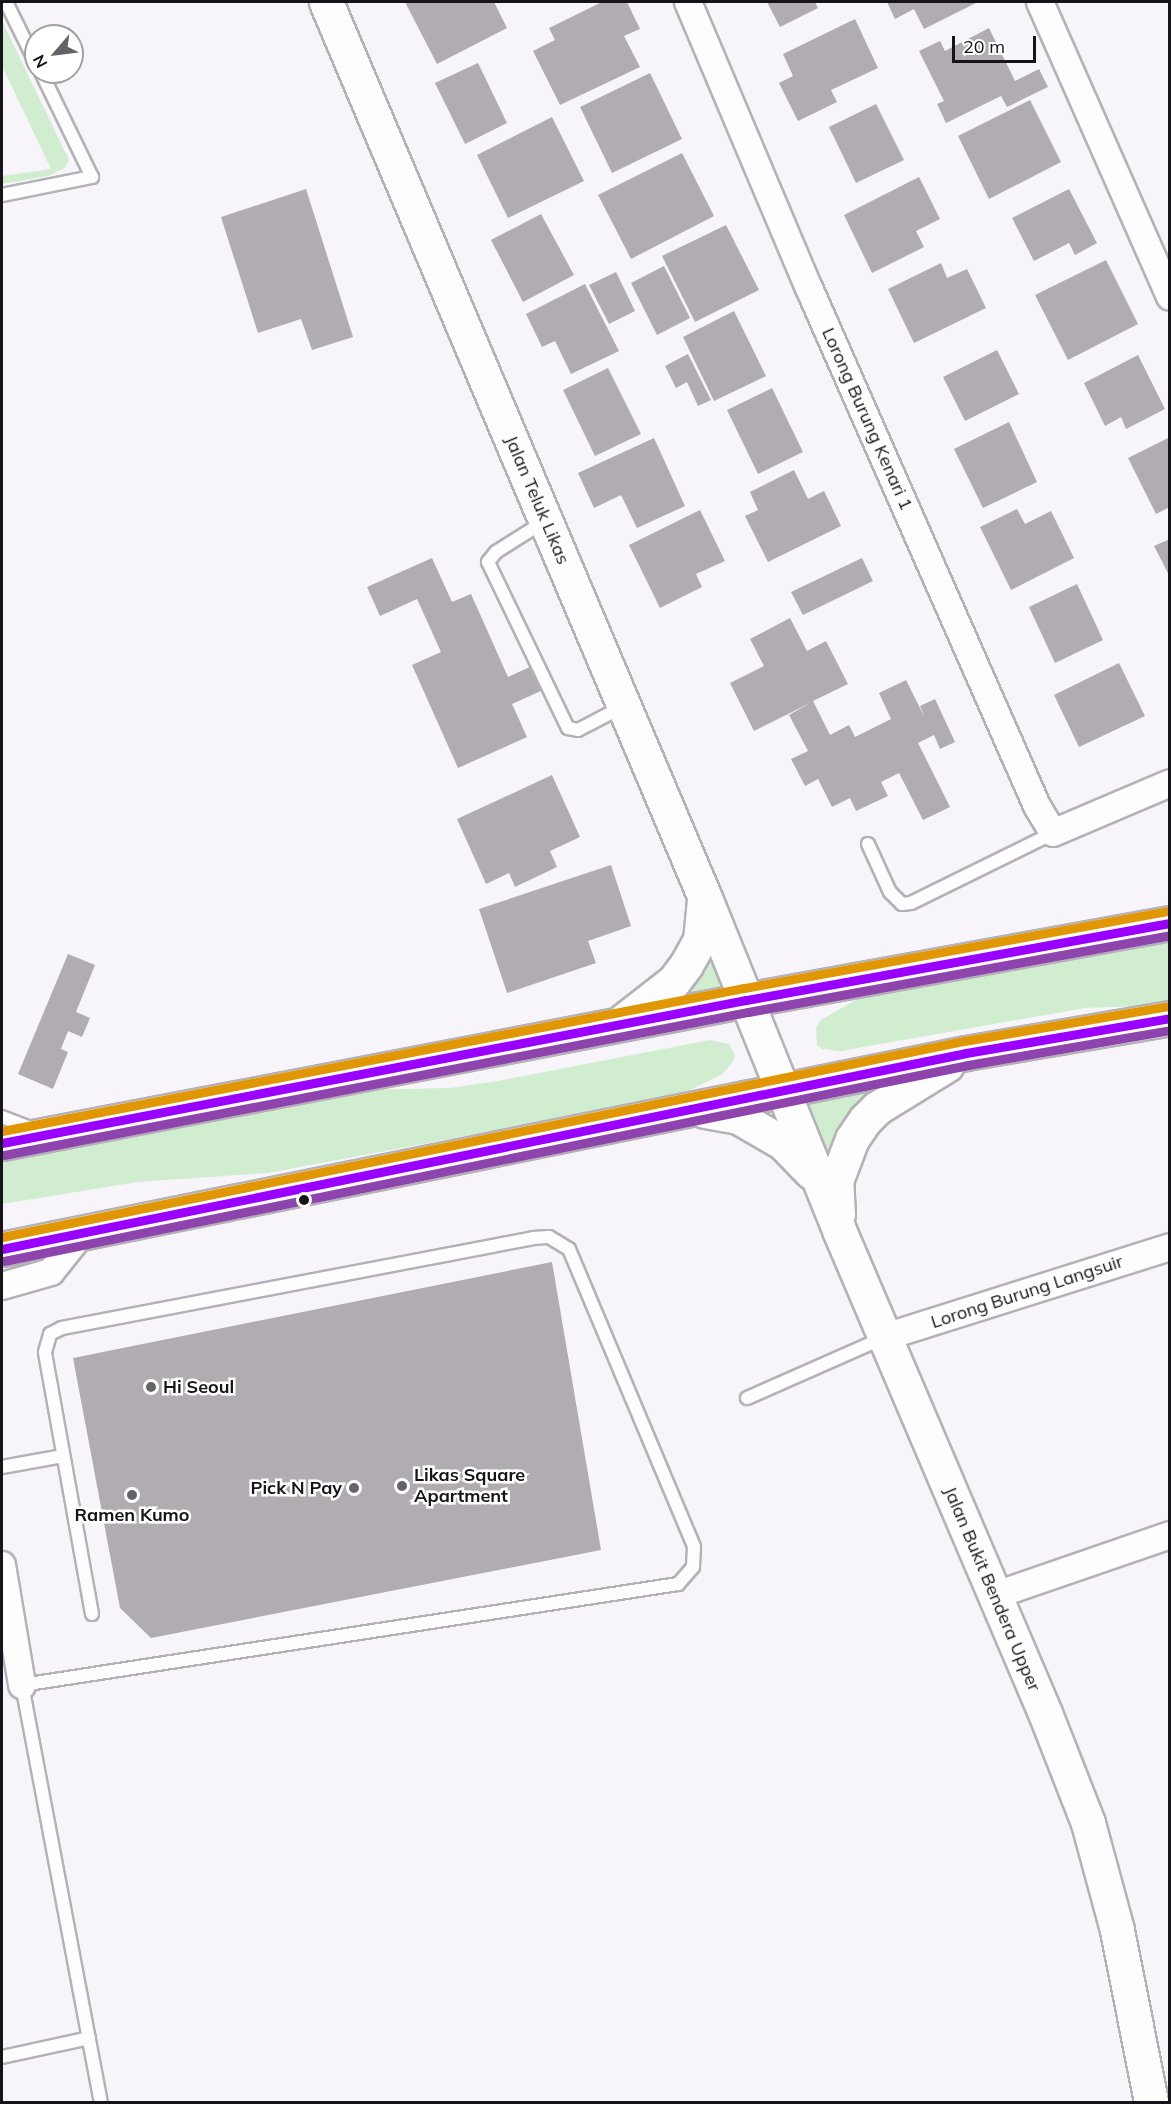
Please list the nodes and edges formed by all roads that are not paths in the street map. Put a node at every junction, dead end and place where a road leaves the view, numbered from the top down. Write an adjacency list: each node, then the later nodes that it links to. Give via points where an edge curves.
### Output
1 (6, 2): 5 (lane)
2 (326, 2): 9 (main road, Jalan Teluk Likas)
3 (688, 2): 12 (street, Lorong Burung Kenari 1, via 809,288 1037,806)
4 (1040, 2): 8 (street)
5 (24, 39)
6 (47, 84): 7 (lane, via 92,177)
7 (2, 195)
8 (1170, 297)
9 (545, 521): 10 (main road, Jalan Teluk Likas); 10 (lane, via 496,552 488,562 568,728 578,730)
10 (624, 706): 14 (main road, Jalan Teluk Likas)
11 (1170, 783): 12 (street)
12 (1053, 833): 13 (lane, via 902,904 890,892)
13 (868, 844)
14 (705, 898): 16 (main road, Jalan Teluk Likas); 18 (main road, via 700,940 686,965 674,981)
15 (1170, 923): 16 (main road)
16 (746, 1000): 18 (main road); 20 (main road, Jalan Teluk Likas)
17 (1170, 1018): 19 (main road)
18 (618, 1024): 23 (main road)
19 (966, 1053): 20 (main road); 26 (main road, via 877,1108 852,1138 836,1181)
20 (783, 1091): 21 (main road); 25 (main road, Jalan Bukit Bendera Upper)
21 (694, 1109): 25 (main road, via 738,1117 783,1143); 27 (main road)
22 (2, 1116): 23 (lane)
23 (48, 1134): 24 (main road)
24 (2, 1143)
25 (820, 1182): 26 (main road, Jalan Bukit Bendera Upper)
26 (839, 1230): 31 (main road, Jalan Bukit Bendera Upper)
27 (82, 1233): 29 (main road); 30 (street, via 51,1272)
28 (1170, 1246): 31 (street, Lorong Burung Langsuir)
29 (2, 1249)
30 (2, 1286)
31 (885, 1337): 32 (lane); 37 (main road, Jalan Bukit Bendera Upper)
32 (747, 1398)
33 (63, 1456): 34 (lane); 38 (lane); 39 (lane, via 45,1352 50,1334 62,1328 549,1236 569,1249 694,1548 693,1567 678,1584)
34 (2, 1467)
35 (1170, 1535): 37 (street)
36 (2, 1572): 39 (street)
37 (996, 1595): 43 (main road, Jalan Bukit Bendera Upper, via 1088,1823 1117,1930)
38 (92, 1614)
39 (22, 1685): 40 (lane)
40 (89, 2038): 41 (lane); 42 (lane)
41 (2, 2057)
42 (101, 2103)
43 (1151, 2103)

